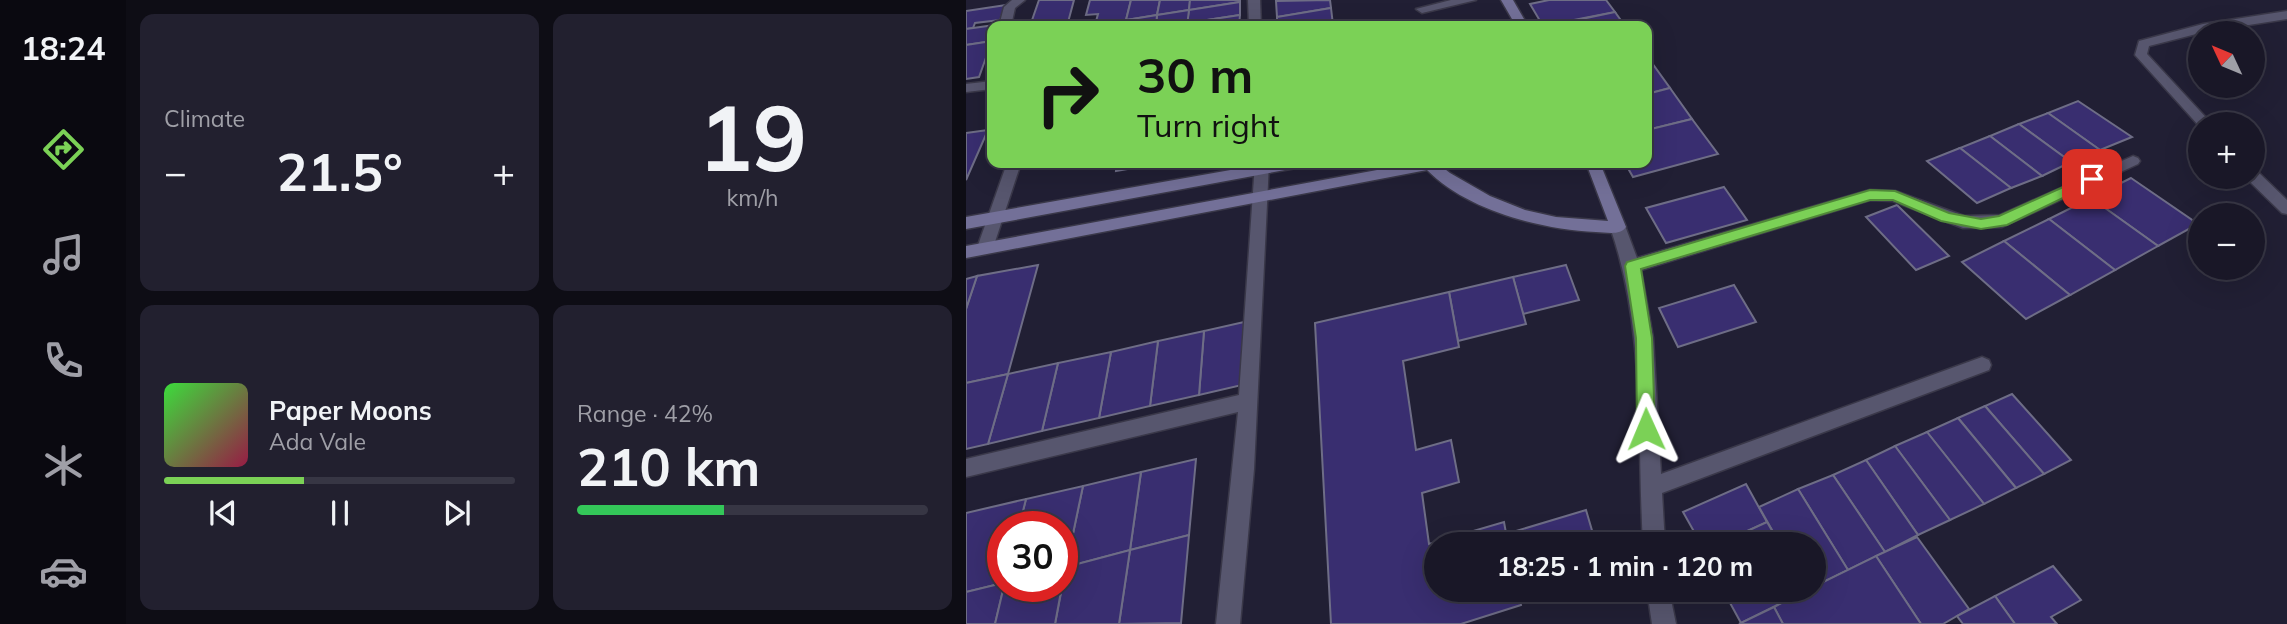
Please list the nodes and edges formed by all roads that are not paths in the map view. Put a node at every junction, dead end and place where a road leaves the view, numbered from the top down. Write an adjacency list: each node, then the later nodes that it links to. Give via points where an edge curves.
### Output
1 (1019, 0): 7 (street, via 1010,6)
2 (1254, 0): 8 (street)
3 (1470, 0): 5 (street)
4 (1507, 0): 9 (street)
5 (1422, 9)
6 (2287, 15): 12 (street, via 2203,28 2143,44 2141,55)
7 (1006, 21)
8 (1255, 21)
9 (1519, 21)
10 (987, 85): 11 (street)
11 (966, 88)
12 (2194, 112)
13 (2133, 160): 28 (street, via 2002,221 1963,222 1895,196 1870,195)
14 (1011, 168): 23 (street)
15 (1252, 168): 23 (street)
16 (1262, 168): 21 (street)
17 (1410, 168): 21 (street)
18 (1435, 168): 25 (street, via 1518,216 1553,224)
19 (1596, 168): 25 (street)
20 (2265, 188): 22 (street)
21 (1259, 199): 26 (street); 30 (street)
22 (2287, 209)
23 (994, 218): 24 (street); 26 (street)
24 (966, 223)
25 (1618, 227): 28 (street)
26 (985, 248): 27 (street)
27 (966, 252)
28 (1632, 266): 32 (street, via 1644,338)
29 (1982, 365): 32 (street)
30 (1249, 401): 31 (street); 35 (street)
31 (966, 468)
32 (1650, 488): 33 (street)
33 (1653, 532)
34 (1660, 602): 36 (street)
35 (1228, 624)
36 (1664, 624)

